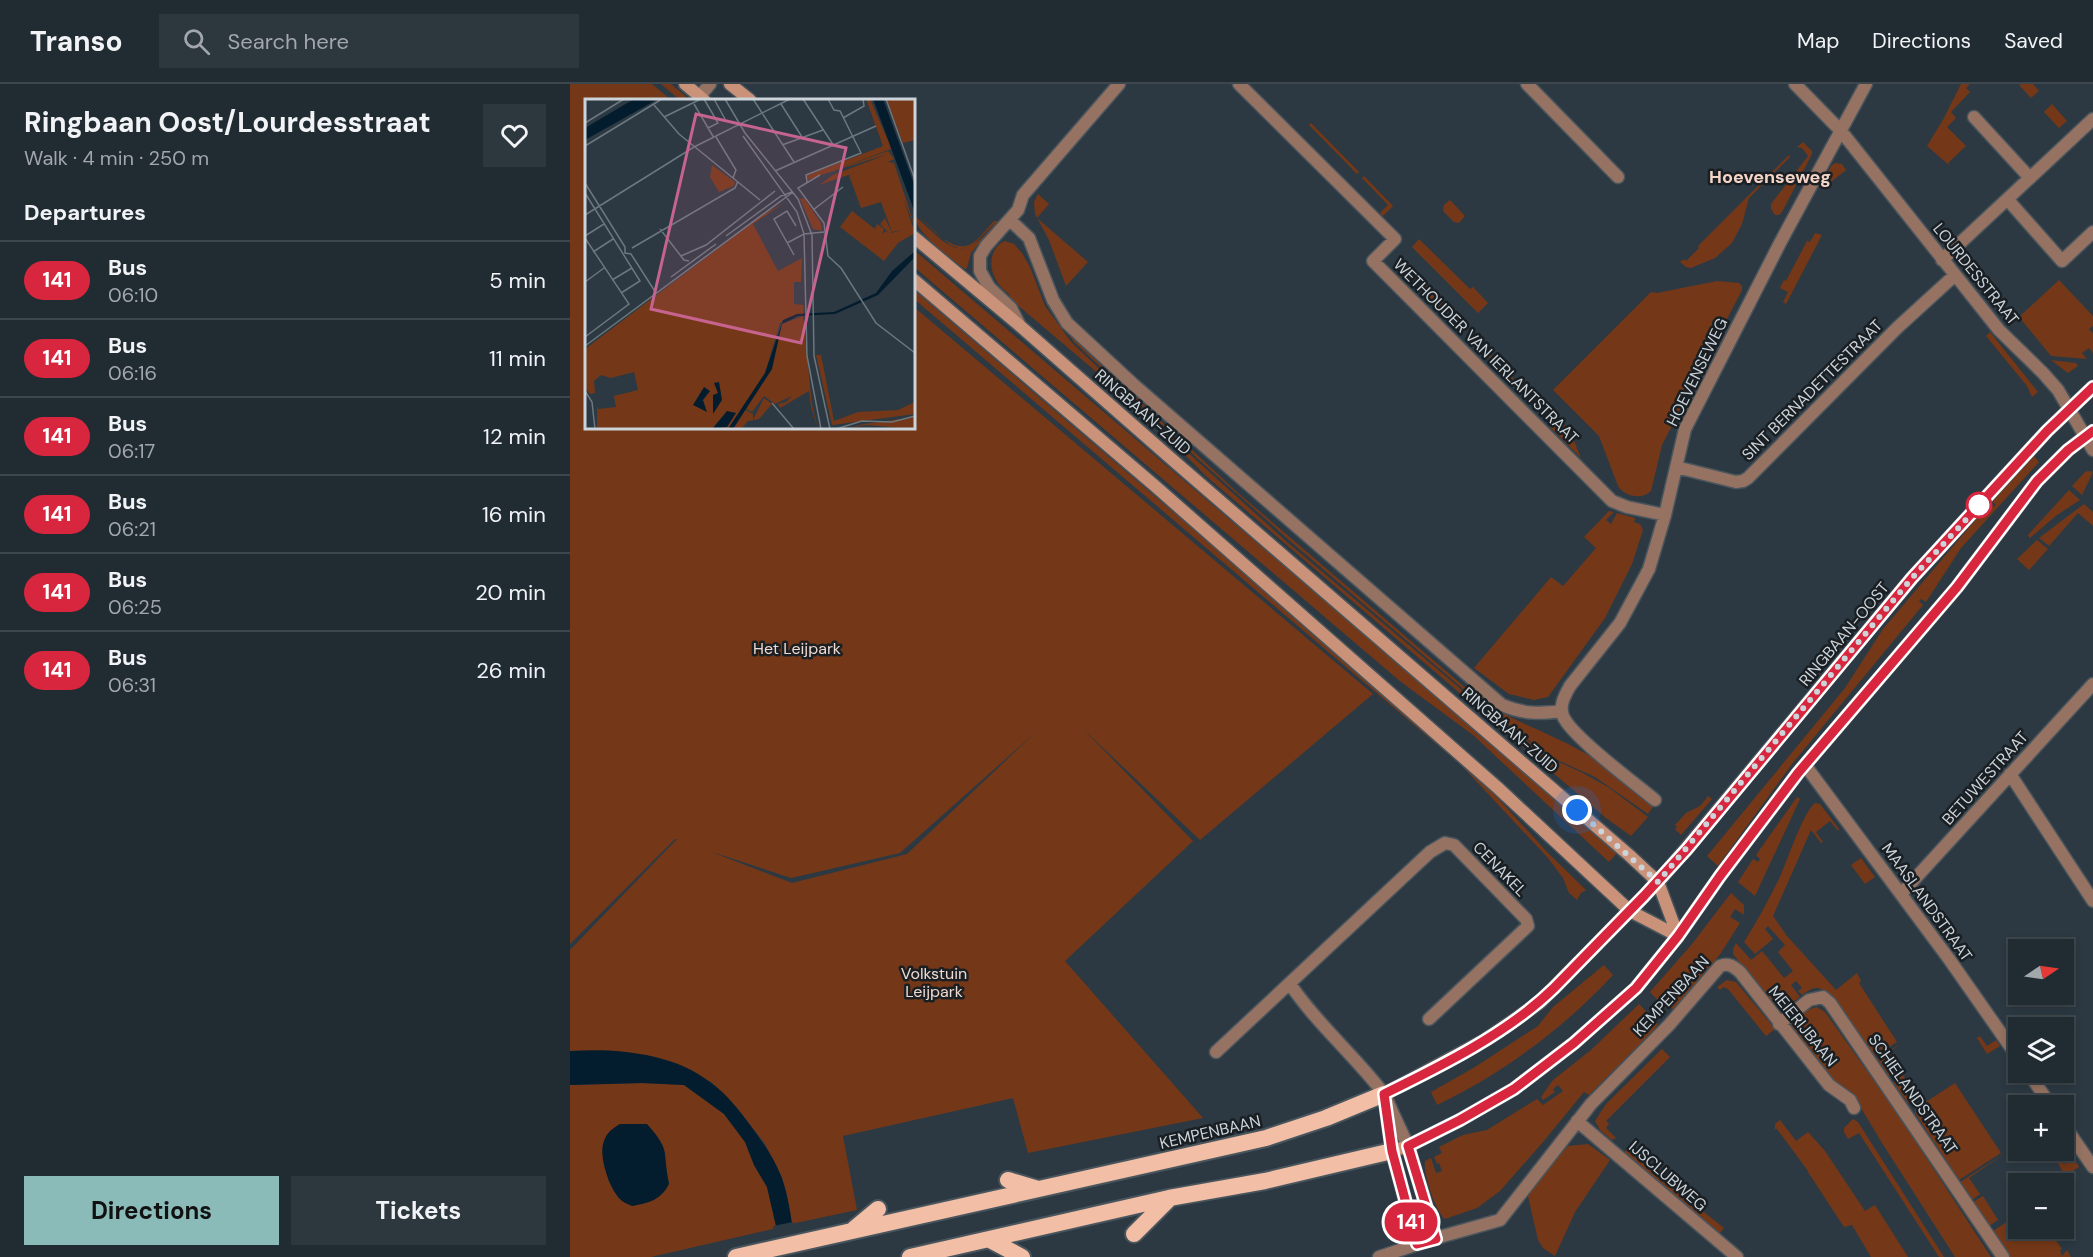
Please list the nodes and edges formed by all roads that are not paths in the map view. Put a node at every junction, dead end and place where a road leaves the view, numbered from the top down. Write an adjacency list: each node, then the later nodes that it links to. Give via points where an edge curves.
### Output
1 (685, 84): 9 (main road)
2 (710, 84): 9 (street)
3 (730, 84): 10 (main road)
4 (1119, 84): 17 (street, via 1023,195)
5 (1239, 84): 29 (street, WETHOUDER VAN IERLANTSTRAAT, via 1395,239 1373,261 1612,501)
6 (1527, 84): 14 (street)
7 (1795, 84): 13 (street, LOURDESSTRAAT)
8 (1866, 84): 13 (street, HOEVENSEWEG)
9 (701, 99)
10 (749, 99)
11 (1974, 117): 15 (street)
12 (2093, 120): 15 (street)
13 (1841, 131): 20 (street, LOURDESSTRAAT); 28 (street, HOEVENSEWEG, via 1694,410)
14 (1618, 177)
15 (2030, 178): 16 (street)
16 (2008, 200): 18 (street, via 2062,261); 20 (street)
17 (1010, 220): 23 (street, via 980,256 980,271 989,287 1011,308); 31 (street, RINGBAAN-ZUID, via 1029,238 1053,300 1067,322 1134,385 1502,705 1539,714)
18 (2093, 232)
19 (915, 238): 23 (main road, RINGBAAN-ZUID)
20 (1942, 260): 21 (street, LOURDESSTRAAT)
21 (1954, 275): 25 (street, LOURDESSTRAAT, via 2001,332 2050,381); 28 (street, SINT BERNADETTESTRAAT, via 1748,478 1736,482)
22 (915, 281): 38 (main road, via 1454,749)
23 (1019, 325): 35 (main road, RINGBAAN-ZUID)
24 (2093, 387): 25 (main road, RINGBAAN-OOST)
25 (2070, 410): 26 (street, LOURDESSTRAAT); 35 (main road, RINGBAAN-OOST, via 1912,578)
26 (2089, 434): 27 (street, LOURDESSTRAAT); 32 (main road, via 2037,481 1957,587)
27 (2093, 450)
28 (1676, 467): 29 (street, HOEVENSEWEG)
29 (1665, 515): 31 (street, HOEVENSEWEG, via 1649,568 1631,604 1570,686)
30 (2093, 684): 33 (street, BETUWESTRAAT)
31 (1562, 711): 34 (street, via 1575,733)
32 (1805, 765): 36 (street, MAASLANDSTRAAT); 39 (main road)
33 (2010, 774): 36 (street, BETUWESTRAAT); 37 (street)
34 (1655, 800)
35 (1658, 882): 38 (main road, RINGBAAN-OOST); 39 (main road, RINGBAAN-ZUID)
36 (1901, 894): 44 (street, MAASLANDSTRAAT)
37 (2093, 901)
38 (1630, 910): 39 (main road); 46 (main road, KEMPENBAAN, via 1539,1003 1485,1040)
39 (1678, 936): 50 (main road, KEMPENBAAN, via 1636,988 1574,1043 1514,1089)
40 (1726, 964): 43 (street, MEIERIJBAAN, via 1740,972); 48 (street, KEMPENBAAN)
41 (1290, 984): 42 (street, CENAKEL, via 1430,852 1445,843 1454,844 1526,919 1528,926); 45 (street, CENAKEL); 46 (street)
42 (1429, 1019)
43 (1779, 1024): 47 (street, MEIERIJBAAN, via 1829,1085 1850,1100); 67 (street, SCHIELANDSTRAAT, via 1809,1000 1823,997 1830,1003)
44 (2008, 1044)
45 (1216, 1052)
46 (1384, 1094): 50 (street); 51 (street); 54 (highway, KEMPENBAAN, via 1266,1138)
47 (1854, 1108)
48 (1577, 1121): 59 (street, KEMPENBAAN, via 1500,1220); 66 (street, IJSCLUBWEG)
49 (2074, 1139): 52 (street)
50 (1408, 1146): 51 (main road, KEMPENBAAN); 59 (street)
51 (1392, 1151): 55 (highway, KEMPENBAAN, via 1265,1181); 61 (street)
52 (2092, 1163)
53 (1008, 1180): 54 (highway)
54 (1038, 1189): 57 (highway, KEMPENBAAN)
55 (1169, 1198): 58 (highway); 60 (highway, KEMPENBAAN)
56 (878, 1209): 57 (highway)
57 (851, 1231): 62 (highway, KEMPENBAAN)
58 (1134, 1234)
59 (1436, 1239): 61 (street, KEMPENBAAN)
60 (990, 1240): 63 (highway, KEMPENBAAN); 64 (highway)
61 (1417, 1244): 65 (street, KEMPENBAAN)
62 (736, 1257)
63 (910, 1257)
64 (1022, 1257)
65 (1379, 1257)
66 (1737, 1257)
67 (2003, 1257)

